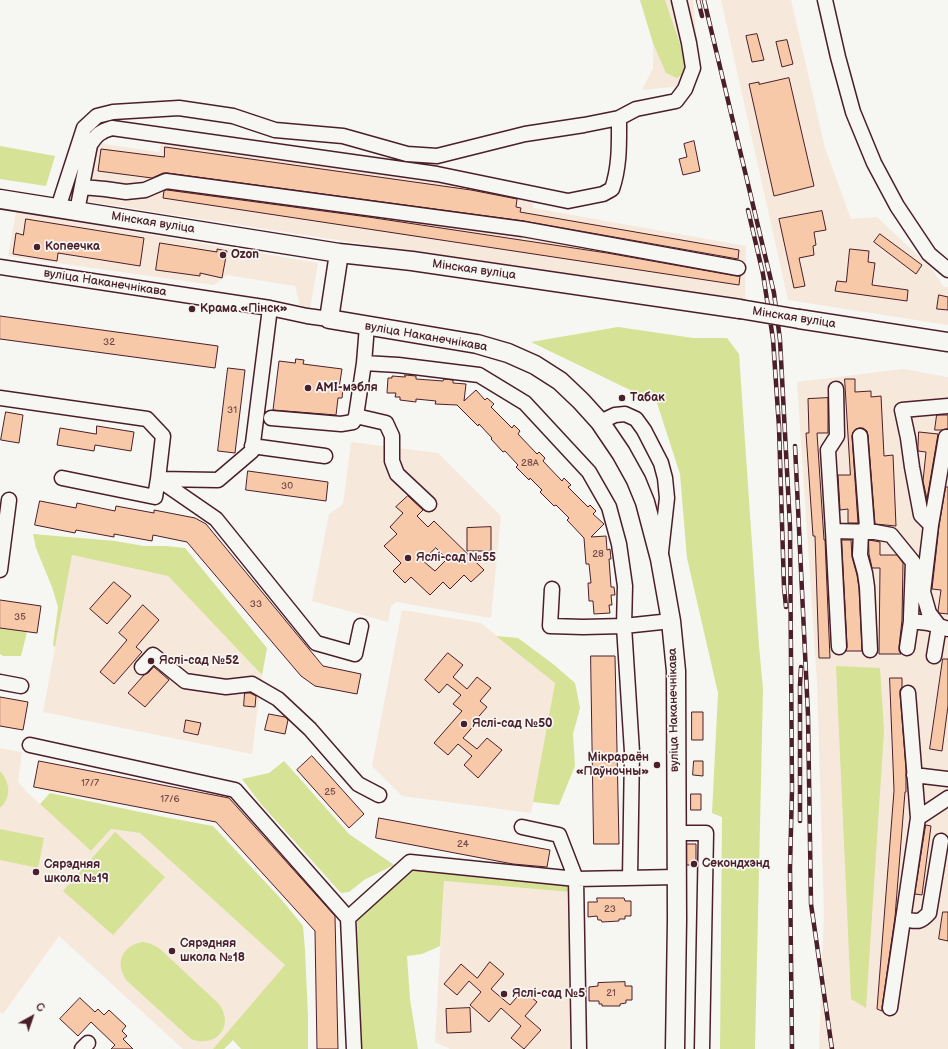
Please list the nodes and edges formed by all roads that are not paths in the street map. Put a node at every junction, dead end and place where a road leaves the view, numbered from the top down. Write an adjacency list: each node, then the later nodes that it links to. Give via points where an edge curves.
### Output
1 (679, 0): 3 (street, via 693,68 685,90 676,102 636,109)
2 (825, 0): 11 (street, via 853,112 874,163 929,254)
3 (619, 118): 4 (street, via 619,157 612,189 603,194 568,201 437,174 112,128 95,136 90,145); 6 (street, via 525,134 437,156 407,154 343,136 276,130 233,116 179,108 113,112 97,116 84,128)
4 (82, 187): 7 (street); 10 (street, via 126,192 145,190 166,181 523,229)
5 (0, 199): 6 (main road, Мінская вуліца)
6 (58, 208): 7 (main road, Мінская вуліца)
7 (78, 211): 8 (main road, Мінская вуліца)
8 (339, 253): 13 (main road); 15 (main road, Мінская вуліца, bridge, via 420,262)
9 (0, 268): 12 (street, вуліца Наканечнікава)
10 (738, 268)
11 (948, 270)
12 (270, 308): 13 (street, вуліца Наканечнікава); 25 (street)
13 (328, 319): 14 (main road, вуліца Наканечнікава)
14 (367, 326): 16 (street); 22 (main road, вуліца Наканечнікава, via 477,344 508,353 535,365 560,381)
15 (948, 342)
16 (364, 363): 20 (street); 44 (street, via 479,375 525,403 588,472 609,507 619,544 625,586)
17 (836, 389): 34 (street, via 837,436 828,450)
18 (0, 398): 28 (street, via 147,419 163,436)
19 (948, 406): 33 (street, via 902,410 921,515)
20 (356, 416): 21 (street, via 353,422 341,424); 32 (street, via 386,423 392,436 392,461 397,474)
21 (271, 418)
22 (600, 422): 29 (street, via 620,414 636,419 661,463); 31 (main road, вуліца Наканечнікава, via 621,453)
23 (860, 436): 35 (street, via 867,527)
24 (948, 438): 33 (street, via 946,437)
25 (252, 446): 26 (street); 28 (street, via 252,451 218,480)
26 (325, 456)
27 (62, 478): 28 (street, via 155,497)
28 (158, 479): 43 (street, via 216,519 316,643 355,654)
29 (667, 498): 31 (street, via 657,502); 36 (street)
30 (9, 500): 38 (street)
31 (645, 502): 36 (main road, вуліца Наканечнікава)
32 (429, 504)
33 (931, 525): 39 (street)
34 (833, 531): 35 (street); 46 (street)
35 (861, 532): 37 (street, via 891,535); 48 (street, via 860,555 867,587)
36 (660, 559): 41 (main road, вуліца Наканечнікава)
37 (913, 562): 39 (street); 42 (street)
38 (0, 570)
39 (924, 581): 45 (street, via 923,592 929,613)
40 (552, 589): 44 (street, via 550,626)
41 (671, 621): 44 (street); 61 (main road, вуліца Наканечнікава, via 676,670)
42 (911, 621): 45 (street); 47 (street)
43 (361, 626)
44 (624, 626): 64 (street, via 632,752)
45 (943, 628): 49 (street)
46 (839, 647)
47 (907, 648)
48 (870, 650)
49 (934, 656)
50 (142, 667): 57 (street, via 153,655 185,681 226,687 252,684 278,699 310,729 358,784)
51 (0, 682): 52 (street)
52 (21, 686)
53 (908, 693): 55 (street)
54 (30, 745): 66 (street, via 236,790)
55 (914, 775): 56 (street); 59 (street)
56 (948, 779)
57 (379, 795)
58 (948, 798): 59 (street)
59 (918, 818): 67 (street)
60 (522, 827): 65 (street, via 559,835)
61 (676, 833): 63 (main road, вуліца Наканечнікава); 72 (street, via 706,833)
62 (941, 841): 67 (street, via 929,913 920,921)
63 (676, 877): 64 (street); 71 (main road, вуліца Наканечнікава)
64 (630, 878): 65 (street)
65 (576, 879): 66 (street, via 410,862); 70 (street)
66 (348, 918): 69 (street)
67 (903, 919): 68 (street)
68 (890, 1008)
69 (354, 1049)
70 (579, 1049)
71 (675, 1049)
72 (702, 1049)

